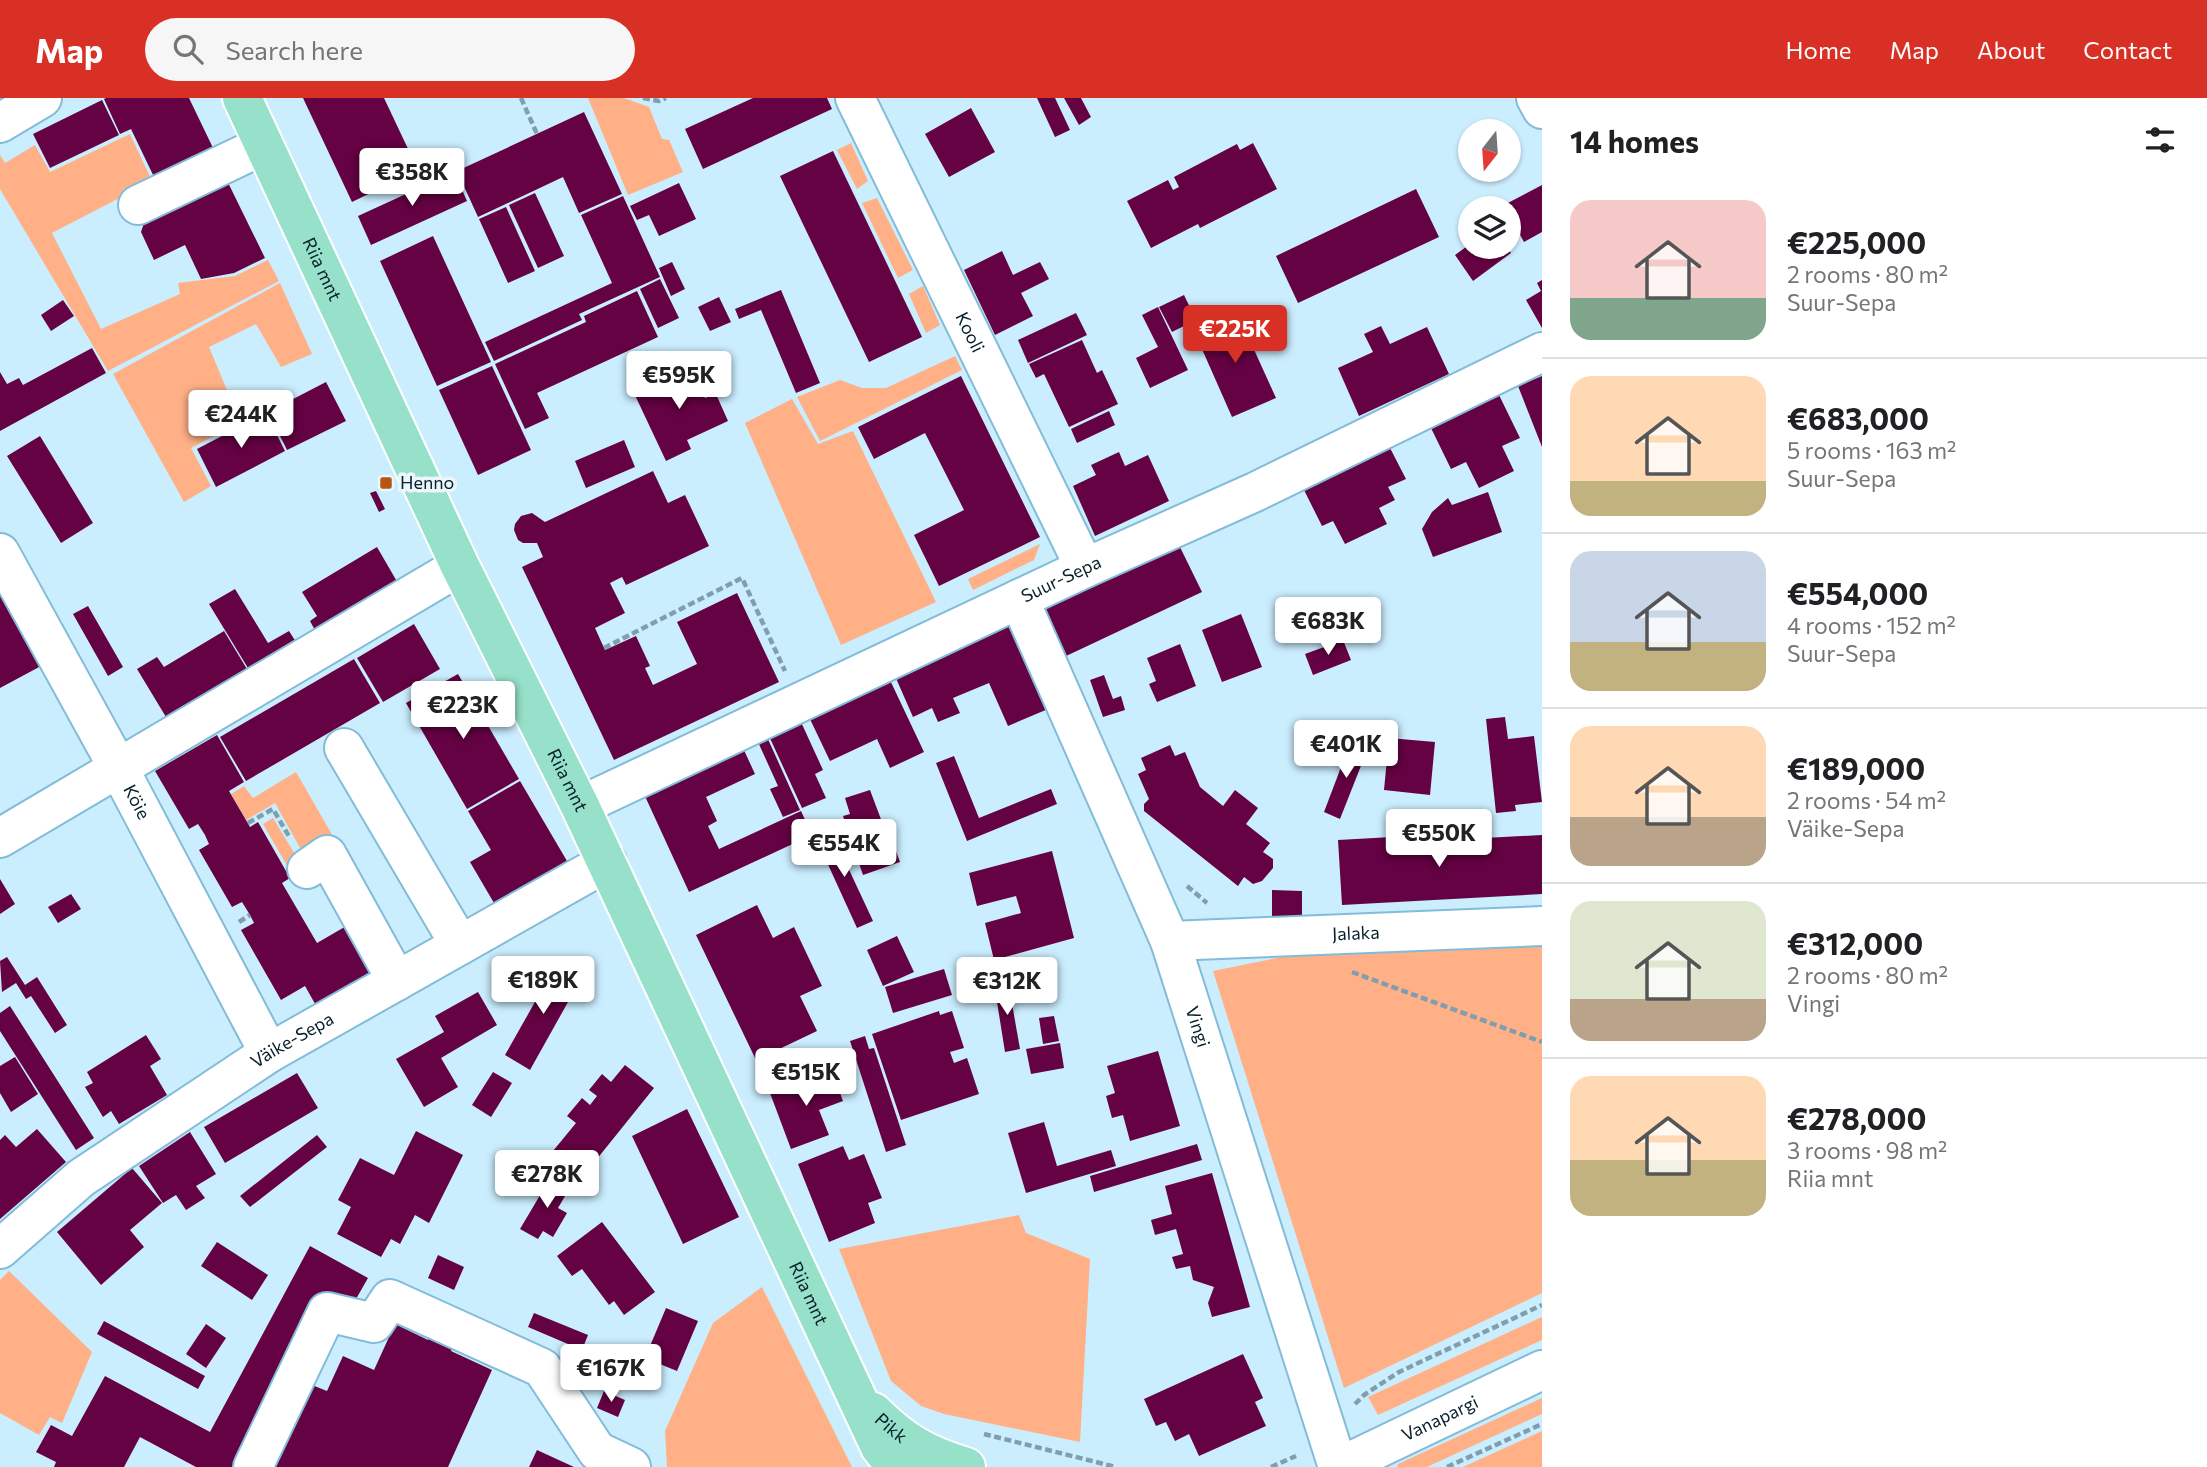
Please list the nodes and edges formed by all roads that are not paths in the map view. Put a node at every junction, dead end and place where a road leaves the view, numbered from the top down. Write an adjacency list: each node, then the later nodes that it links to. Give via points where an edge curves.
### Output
1 (42, 98): 6 (street)
2 (242, 98): 7 (main road, Riia mnt)
3 (855, 98): 12 (street, Kooli)
4 (1536, 98): 5 (street)
5 (1542, 109)
6 (0, 123)
7 (264, 145): 8 (street); 11 (main road, Riia mnt)
8 (138, 205)
9 (1542, 352): 12 (street, Suur-Sepa, via 1255,492)
10 (0, 553): 15 (street, Köie)
11 (460, 566): 15 (street); 16 (main road, Riia mnt)
12 (1085, 568): 13 (street, Suur-Sepa)
13 (1019, 599): 16 (street, Suur-Sepa); 21 (street, Vingi)
14 (344, 748): 22 (street)
15 (119, 769): 17 (street); 24 (street, Köie)
16 (580, 806): 18 (main road, Riia mnt)
17 (0, 838)
18 (607, 862): 22 (street, Väike-Sepa); 27 (main road, Riia mnt)
19 (307, 869): 23 (street, via 327,855)
20 (1542, 926): 21 (street, Jalaka)
21 (1170, 941): 29 (street, Vingi)
22 (460, 945): 23 (street, Väike-Sepa)
23 (397, 981): 24 (street, Väike-Sepa)
24 (270, 1053): 25 (street, Väike-Sepa, via 81,1178)
25 (0, 1249)
26 (1542, 1370): 30 (street, Vanapargi)
27 (859, 1399): 28 (main road, Pikk, via 910,1445 934,1457); 31 (main road, Riia mnt)
28 (971, 1449)
29 (1334, 1456): 30 (street, Vanapargi)
30 (1370, 1459)
31 (892, 1465)
32 (253, 1467): 33 (street, via 327,1312 374,1323 390,1299 542,1368 597,1451)
33 (631, 1467)

